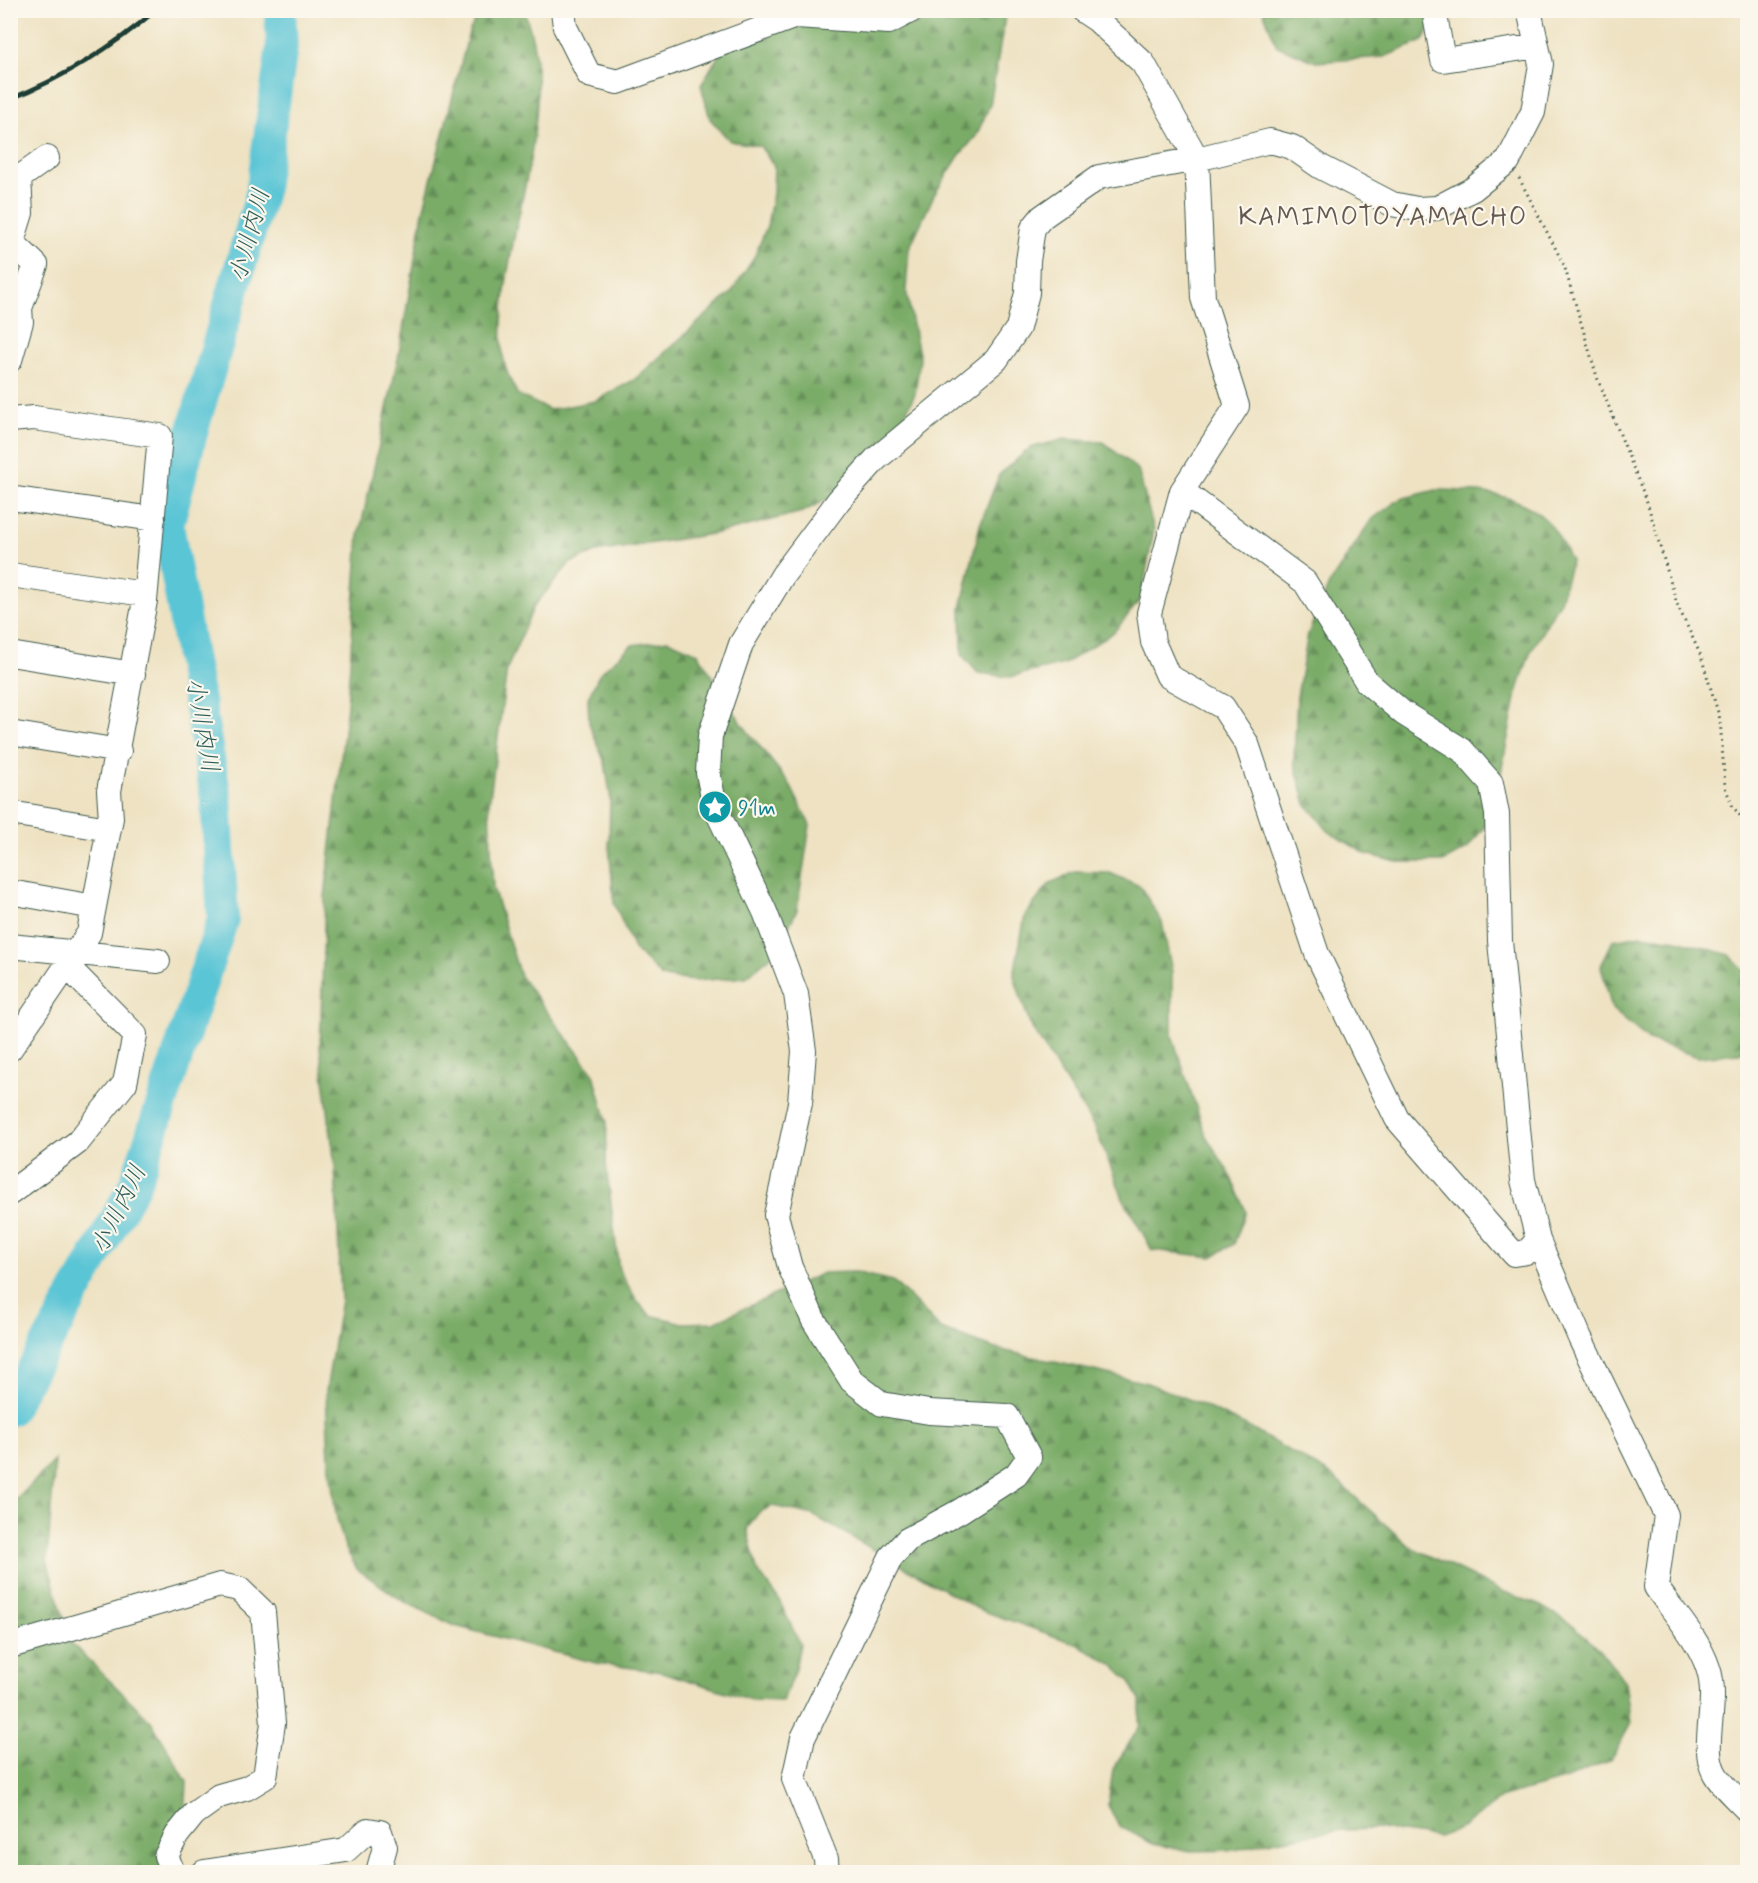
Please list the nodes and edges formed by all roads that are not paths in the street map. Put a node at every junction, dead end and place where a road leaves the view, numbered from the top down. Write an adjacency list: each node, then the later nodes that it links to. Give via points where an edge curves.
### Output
1 (563, 10): 2 (street, via 565,27 589,75 618,82 796,16 889,22)
2 (912, 10)
3 (1082, 10): 8 (street, via 1143,63)
4 (1434, 10): 6 (street, via 1443,60)
5 (1529, 10): 6 (street)
6 (1537, 46): 8 (street, via 1542,64 1533,112 1508,161 1473,189 1437,208 1392,204 1321,167 1292,147 1270,141)
7 (47, 158): 9 (street, via 19,178 21,213 12,242 36,265 20,308 21,322)
8 (1197, 159): 11 (street, via 1203,298 1237,406); 35 (street, via 1099,177 1042,217 1033,228 1028,293 1018,328 996,360 876,459 832,509 783,575 741,644 710,736 708,773 715,807 765,912 796,994 804,1052 800,1103 776,1215 790,1267 813,1319 852,1381 882,1404 929,1412 1007,1416 1029,1457 1016,1475 907,1540 891,1557 854,1632 803,1738 794,1779 826,1859)
9 (10, 360)
10 (10, 420): 13 (street, via 33,418 160,436)
11 (1182, 491): 29 (street, via 1305,582 1368,682 1403,713 1462,750 1491,783 1497,814 1500,941 1523,1180); 29 (street, via 1149,613 1160,661 1168,676 1223,707 1247,744 1317,954 1397,1119 1514,1254 1527,1252)
12 (10, 498): 13 (street)
13 (153, 519): 15 (street)
14 (10, 575): 15 (street)
15 (146, 594): 17 (street)
16 (10, 654): 17 (street)
17 (133, 674): 19 (street)
18 (10, 734): 19 (street)
19 (118, 751): 21 (street, via 109,791)
20 (10, 813): 21 (street)
21 (110, 829): 23 (street)
22 (10, 892): 23 (street)
23 (94, 907): 25 (street, via 89,933)
24 (10, 946): 25 (street)
25 (71, 960): 26 (street, via 119,955); 27 (street); 28 (street, via 135,1035 124,1083 78,1142)
26 (158, 961)
27 (10, 1049)
28 (10, 1193)
29 (1538, 1240): 31 (street, via 1580,1338 1666,1515 1656,1587 1693,1638 1709,1668 1714,1699 1709,1754 1714,1773)
30 (10, 1646): 32 (street, via 220,1585 238,1589 263,1612 273,1723 265,1777 247,1788 219,1796 194,1814 166,1856)
31 (1748, 1811)
32 (173, 1872)
33 (204, 1872): 34 (street, via 346,1850 368,1830 380,1832 385,1847)
34 (378, 1872)
35 (827, 1872)

